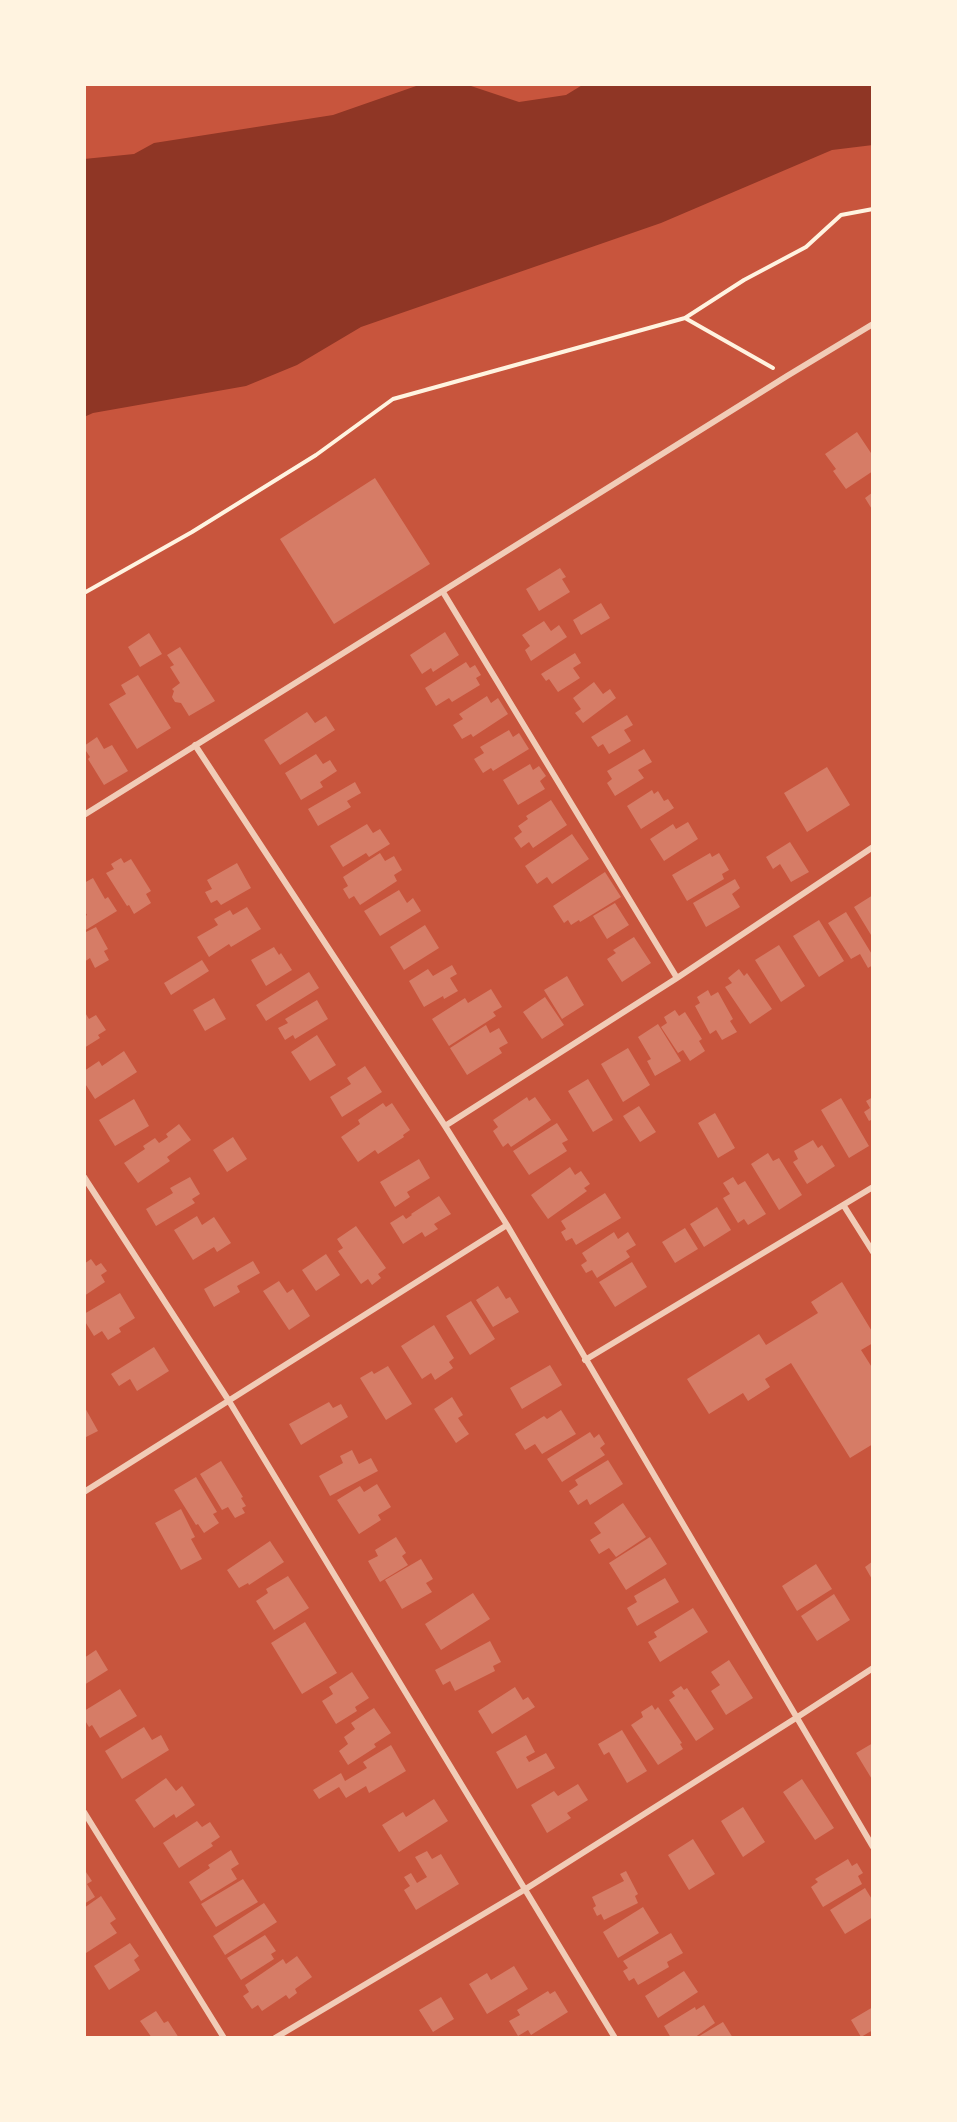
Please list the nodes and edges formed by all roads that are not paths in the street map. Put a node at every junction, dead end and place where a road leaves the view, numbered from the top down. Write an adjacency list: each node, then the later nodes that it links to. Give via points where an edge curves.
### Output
1 (873, 324): 2 (street)
2 (443, 592): 3 (street); 6 (street)
3 (195, 745): 4 (street); 7 (street)
4 (84, 815)
5 (873, 847): 6 (street)
6 (677, 978): 7 (street)
7 (445, 1126): 11 (street)
8 (84, 1176): 14 (street)
9 (873, 1187): 10 (street)
10 (844, 1206): 12 (street); 13 (street)
11 (507, 1225): 13 (street); 14 (street)
12 (873, 1252)
13 (585, 1360): 17 (street)
14 (229, 1401): 15 (street); 20 (street)
15 (84, 1492)
16 (873, 1668): 17 (street)
17 (796, 1718): 19 (street); 20 (street)
18 (84, 1812): 21 (street)
19 (873, 1847)
20 (524, 1890): 22 (street); 23 (street)
21 (224, 2038)
22 (275, 2038)
23 (615, 2038)

